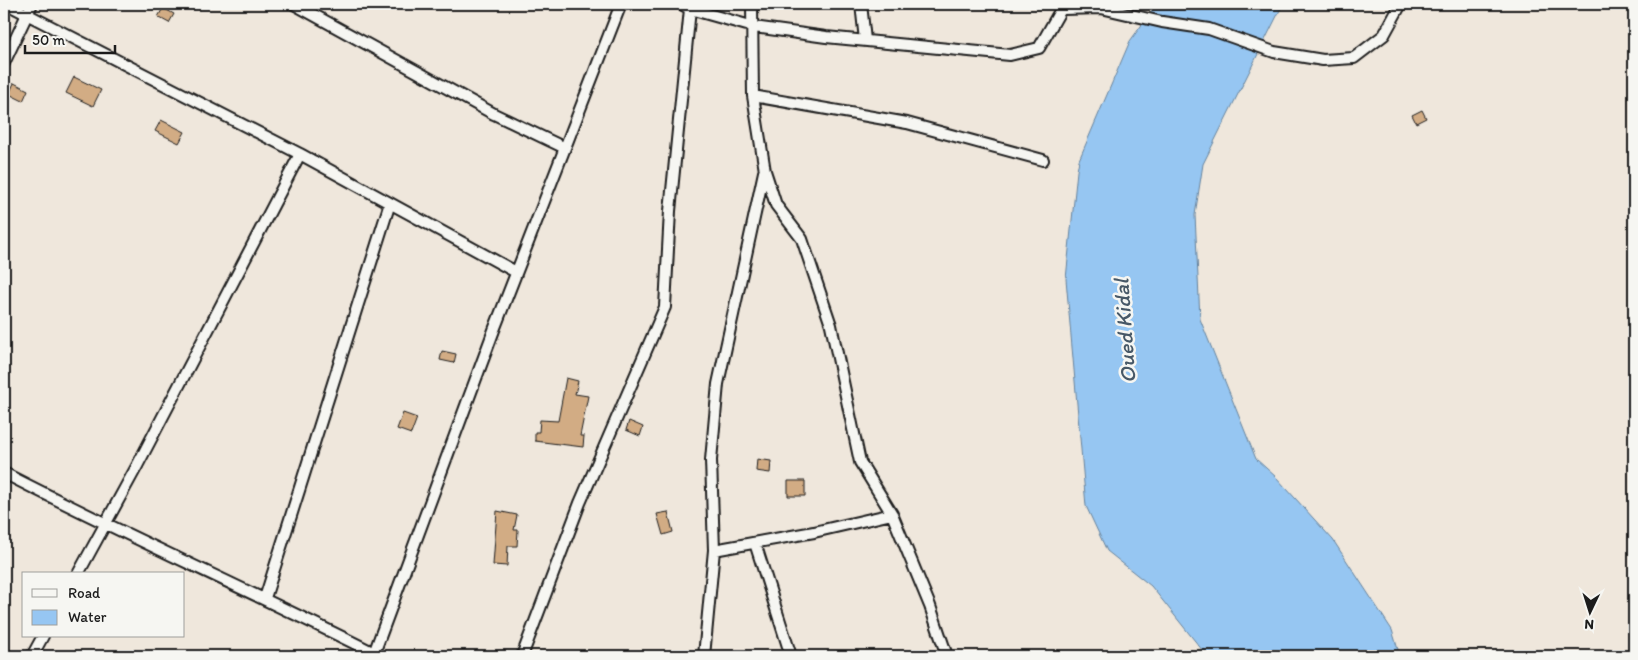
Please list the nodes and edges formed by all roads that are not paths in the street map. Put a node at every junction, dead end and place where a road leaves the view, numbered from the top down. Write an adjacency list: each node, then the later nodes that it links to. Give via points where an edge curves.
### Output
1 (7, 4): 10 (street)
2 (32, 4): 10 (street)
3 (296, 4): 15 (street, via 494,114)
4 (621, 4): 15 (street)
5 (752, 4): 11 (street)
6 (861, 4): 12 (street)
7 (1401, 4): 9 (street, via 1384,35 1354,58 1323,60 1274,52 1209,29 1101,8)
8 (686, 6): 11 (street); 31 (street, via 665,307 580,503)
9 (1064, 6): 12 (street, via 1039,48 1010,55)
10 (28, 14): 13 (street); 16 (street)
11 (754, 27): 12 (street); 14 (street)
12 (865, 40)
13 (4, 63)
14 (753, 96): 17 (street, via 907,123); 18 (street)
15 (563, 147): 20 (street)
16 (300, 154): 19 (street); 23 (street)
17 (1044, 160)
18 (765, 171): 22 (street, via 776,205 802,239 831,325 860,462); 25 (street, via 718,384 711,460)
19 (390, 203): 20 (street); 27 (street)
20 (516, 272): 29 (street)
21 (4, 473): 23 (street)
22 (892, 514): 24 (street); 34 (street)
23 (106, 526): 26 (street); 27 (street)
24 (754, 543): 25 (street); 33 (street)
25 (714, 550): 32 (street)
26 (79, 572)
27 (265, 598): 29 (street)
28 (42, 638): 30 (street)
29 (374, 655)
30 (32, 656)
31 (522, 656)
32 (704, 656)
33 (791, 656)
34 (947, 656)

